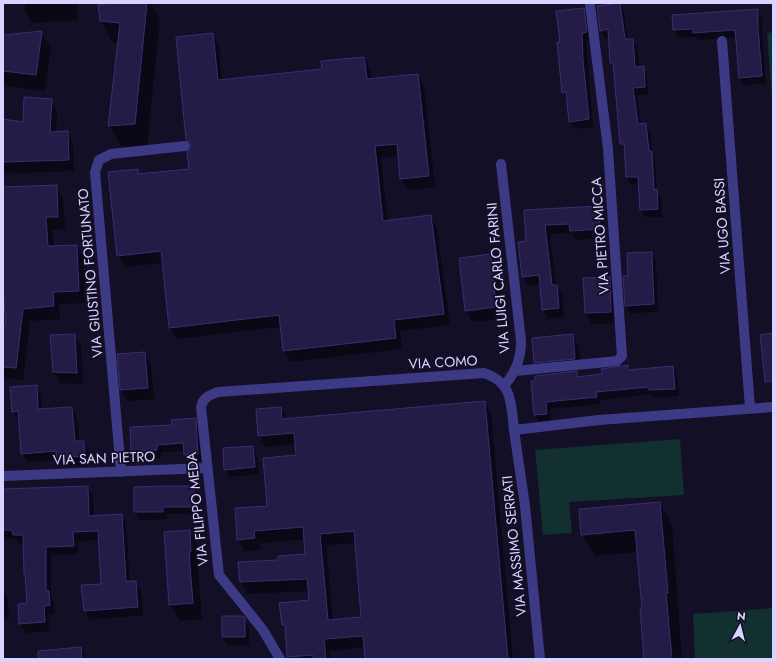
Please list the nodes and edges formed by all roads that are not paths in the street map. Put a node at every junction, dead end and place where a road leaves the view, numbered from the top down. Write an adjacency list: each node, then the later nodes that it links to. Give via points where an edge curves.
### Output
1 (590, 5): 5 (street, VIA PIETRO MICCA, via 608,149 622,356 618,361)
2 (722, 41): 9 (street, VIA UGO BASSI)
3 (185, 146): 12 (street, VIA GIUSTINO FORTUNATO, via 111,154 99,160 95,172)
4 (501, 164): 5 (street, VIA LUIGI CARLO FARINI, via 521,341 521,356)
5 (515, 372): 6 (street, VIA LUIGI CARLO FARINI)
6 (506, 386): 7 (street, VIA COMO, via 491,375 472,373 218,392 204,399); 10 (street, via 511,402)
7 (201, 407): 11 (street, VIA FILIPPO MEDA)
8 (773, 407): 9 (street)
9 (750, 408): 10 (street, via 599,420)
10 (514, 430): 15 (street, VIA MASSIMO SERRATI, via 525,506)
11 (207, 468): 12 (street, VIA SAN PIETRO); 14 (street, VIA FILIPPO MEDA, via 219,575 268,638)
12 (121, 472): 13 (street, VIA SAN PIETRO)
13 (3, 476)
14 (280, 659)
15 (540, 659)

